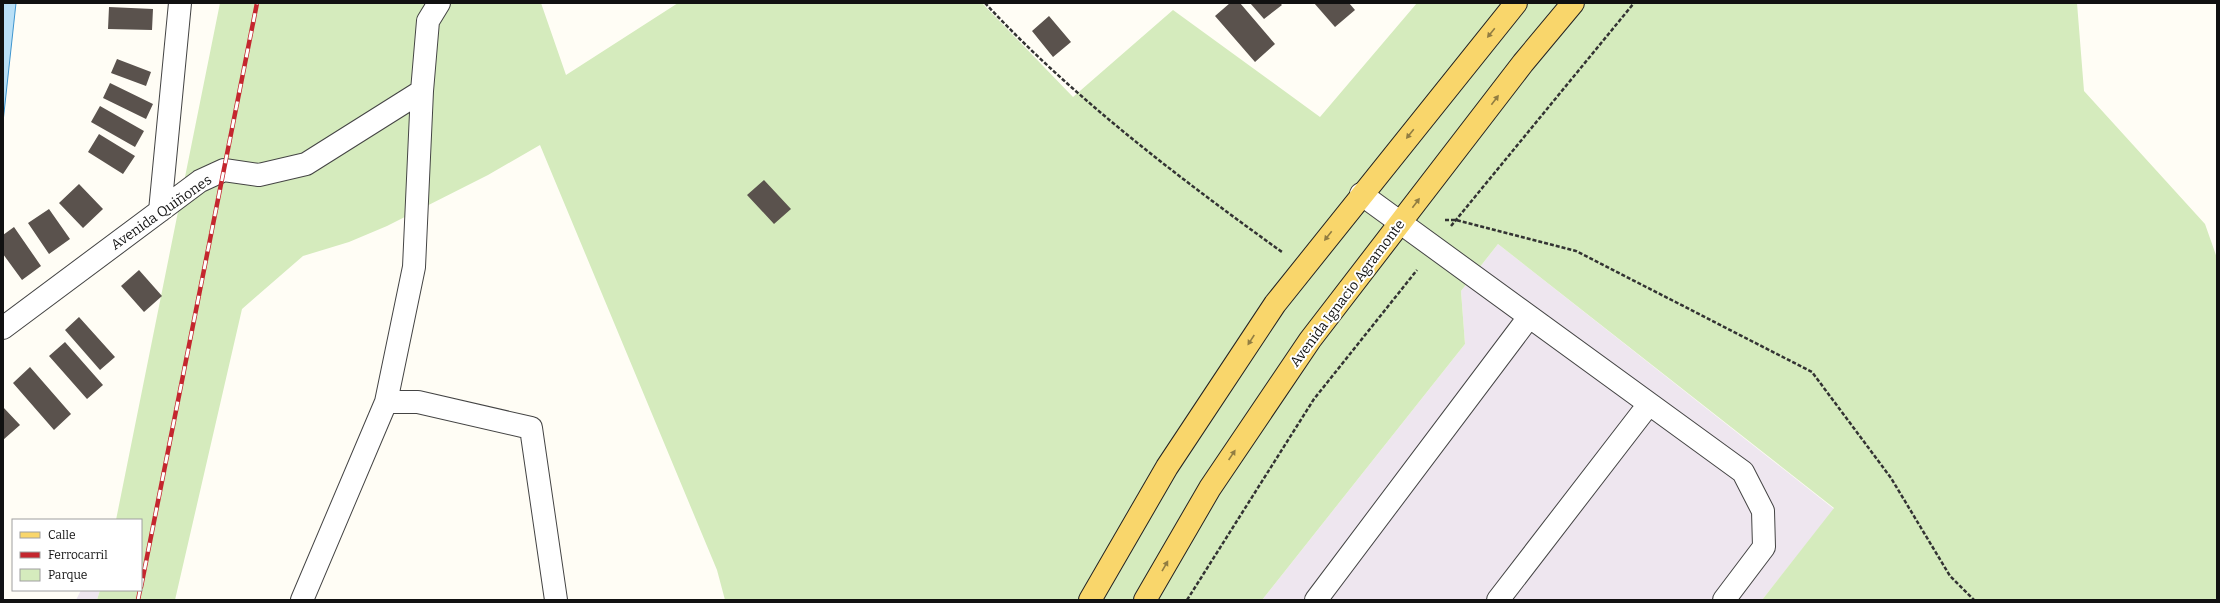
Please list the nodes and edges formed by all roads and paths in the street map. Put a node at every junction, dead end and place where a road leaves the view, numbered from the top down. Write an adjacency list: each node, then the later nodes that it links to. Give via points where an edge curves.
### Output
1 (180, 3): 9 (street)
2 (439, 3): 7 (street, via 428,21)
3 (984, 3): 13 (path, via 1060,76 1121,128 1208,199)
4 (1516, 3): 8 (main road, one-way to 8)
5 (1573, 3): 11 (main road, Avenida Ignacio Agramonte, one-way to 5, via 1523,63)
6 (1634, 3): 10 (path)
7 (422, 91): 9 (street, Avenida Quiñones, via 306,164 259,175 224,170 200,181); 16 (street, via 414,267)
8 (1361, 194): 11 (street); 13 (main road, one-way to 13)
9 (160, 211): 15 (street, Avenida Quiñones)
10 (1456, 220): 11 (path); 12 (path); 26 (path, via 1576,251 1812,372 1891,478 1950,576)
11 (1400, 223): 12 (street); 21 (main road, Avenida Ignacio Agramonte, one-way to 11, via 1210,488 1297,359)
12 (1435, 248): 14 (street); 22 (path, via 1314,399)
13 (1303, 268): 20 (main road, one-way to 20, via 1275,304 1167,467)
14 (1529, 317): 17 (street); 23 (street)
15 (3, 328)
16 (386, 402): 18 (street); 19 (street, via 418,402 531,428)
17 (1649, 404): 24 (street); 25 (street, via 1743,472 1763,511 1764,547)
18 (302, 600)
19 (556, 600)
20 (1090, 600)
21 (1145, 600)
22 (1187, 600)
23 (1316, 600)
24 (1498, 600)
25 (1724, 600)
26 (1974, 600)

